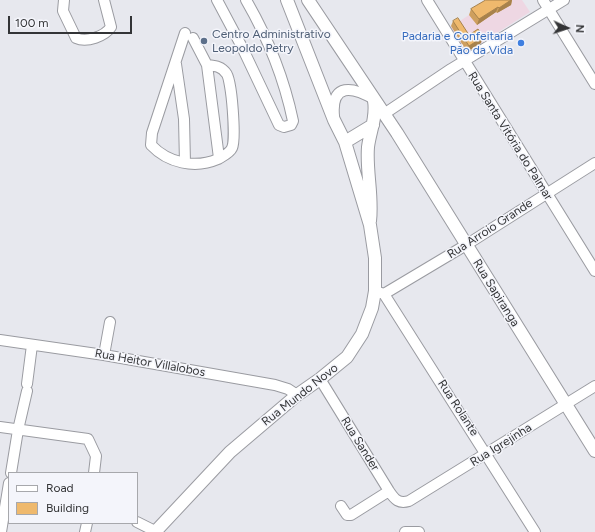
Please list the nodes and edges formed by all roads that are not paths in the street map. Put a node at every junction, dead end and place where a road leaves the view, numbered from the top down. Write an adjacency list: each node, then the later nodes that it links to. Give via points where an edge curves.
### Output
1 (64, 0): 2 (street, via 62,11 76,38 85,40 107,32 111,27)
2 (104, 0)
3 (217, 0): 4 (street, via 279,125 291,125 293,121 286,90 261,25)
4 (246, 0)
5 (287, 0): 17 (main road)
6 (308, 0): 15 (main road, Rua Sapiranga)
7 (427, 0): 12 (street, Rua Santa Vitória do Palmar)
8 (543, 0): 10 (street)
9 (564, 0): 10 (street)
10 (549, 10): 12 (street); 14 (street)
11 (176, 62): 13 (street, via 189,36); 23 (street, via 184,119); 23 (street, via 152,134 151,145 160,154)
12 (464, 62): 16 (street); 24 (street, Rua Santa Vitória do Palmar)
13 (207, 65): 21 (street); 21 (street, via 219,67 227,74 230,84 233,147)
14 (595, 84)
15 (374, 100): 16 (main road, Rua Sapiranga); 17 (street, via 360,91 342,92 336,98); 18 (main road, via 376,108)
16 (384, 114): 19 (main road, Rua Sapiranga)
17 (334, 120): 20 (main road)
18 (373, 125): 19 (main road, via 386,127); 20 (main road); 25 (main road, Rua Mundo Novo, via 368,153 372,206)
19 (397, 133): 26 (main road, Rua Sapiranga)
20 (345, 142): 25 (main road, Rua Mundo Novo)
21 (219, 158): 23 (street, via 199,165)
22 (595, 163): 24 (street, Rua Arroio Grande)
23 (185, 164)
24 (546, 193): 26 (street, Rua Arroio Grande); 27 (street, Rua Santa Vitória do Palmar)
25 (370, 225): 28 (main road, Rua Mundo Novo)
26 (466, 245): 28 (street, Rua Arroio Grande); 36 (main road, Rua Sapiranga)
27 (595, 271)
28 (380, 292): 33 (main road, Rua Mundo Novo, via 368,323 354,347 347,357); 40 (street, Rua Rolante)
29 (110, 322): 32 (street)
30 (0, 340): 31 (street, Rua Heitor Villalobos)
31 (32, 345): 32 (street, Rua Heitor Villalobos); 38 (street, via 27,388)
32 (104, 355): 35 (street, Rua Heitor Villalobos, via 275,385)
33 (320, 379): 35 (main road, Rua Mundo Novo); 44 (street, Rua Sander)
34 (595, 386): 36 (street, Rua Igrejinha)
35 (297, 395): 49 (main road, Rua Mundo Novo, via 230,452)
36 (566, 404): 39 (main road, Rua Sapiranga); 40 (street, Rua Igrejinha)
37 (0, 427): 38 (street)
38 (18, 430): 41 (street); 42 (street, via 88,439 96,456)
39 (595, 451)
40 (487, 454): 45 (street, Rua Igrejinha); 52 (street, Rua Rolante)
41 (11, 472)
42 (94, 472)
43 (8, 489): 48 (street)
44 (389, 492): 45 (street, Rua Sander, via 396,500); 46 (street, via 351,515 347,515)
45 (405, 502)
46 (341, 506)
47 (138, 523): 49 (street)
48 (1, 532)
49 (155, 532)
50 (405, 532): 51 (street)
51 (419, 532)
52 (535, 532)

